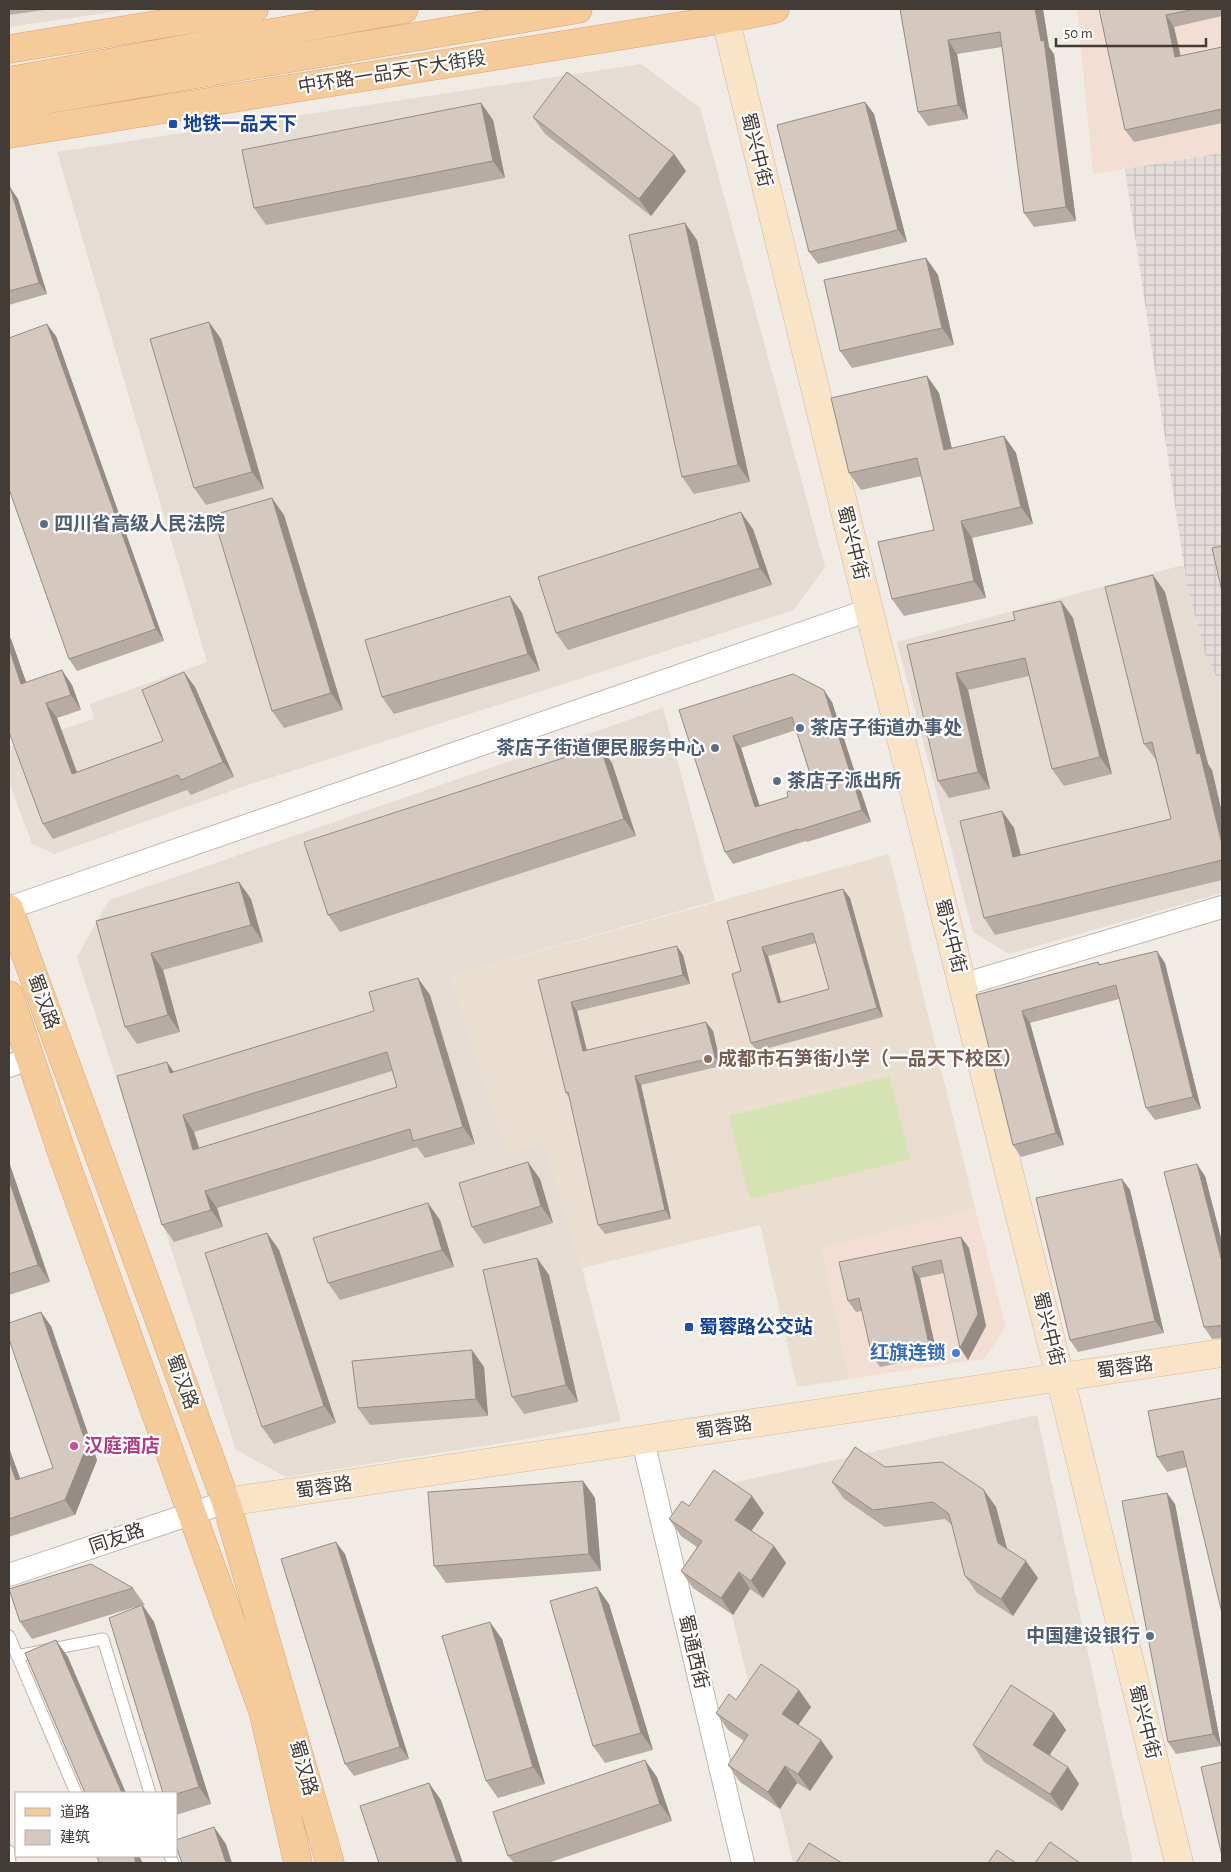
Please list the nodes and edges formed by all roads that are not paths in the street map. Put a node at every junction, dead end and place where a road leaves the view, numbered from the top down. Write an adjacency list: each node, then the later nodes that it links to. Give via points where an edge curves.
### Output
1 (254, 9): 6 (main road)
2 (404, 9): 7 (main road)
3 (578, 9): 8 (main road)
4 (775, 9): 5 (main road, 中环路一品天下大街段)
5 (724, 14): 9 (main road, 中环路一品天下大街段); 10 (street, 蜀兴中街)
6 (9, 49)
7 (9, 81)
8 (9, 106)
9 (9, 134)
10 (869, 610): 12 (street); 13 (street, 蜀兴中街)
11 (1222, 907): 13 (street)
12 (9, 909): 19 (main road, 蜀汉路)
13 (962, 984): 17 (street, 蜀兴中街)
14 (9, 995): 15 (main road, 蜀汉路)
15 (19, 1062): 20 (main road, 蜀汉路, via 65,1162)
16 (1222, 1353): 17 (street, 蜀蓉路)
17 (1060, 1377): 18 (street, 蜀蓉路); 31 (street, 蜀兴中街)
18 (643, 1441): 19 (street, 蜀蓉路); 30 (street, 蜀通西街)
19 (226, 1502): 20 (street, 同友路); 29 (main road, 蜀汉路)
20 (192, 1514): 21 (street, 同友路); 28 (main road, 蜀汉路, via 263,1711)
21 (9, 1576)
22 (9, 1636): 23 (lane)
23 (17, 1656): 24 (lane); 25 (lane, via 103,1639)
24 (76, 1792)
25 (150, 1792)
26 (9, 1851): 27 (lane)
27 (10, 1863)
28 (298, 1863)
29 (330, 1863)
30 (743, 1863)
31 (1179, 1863)

